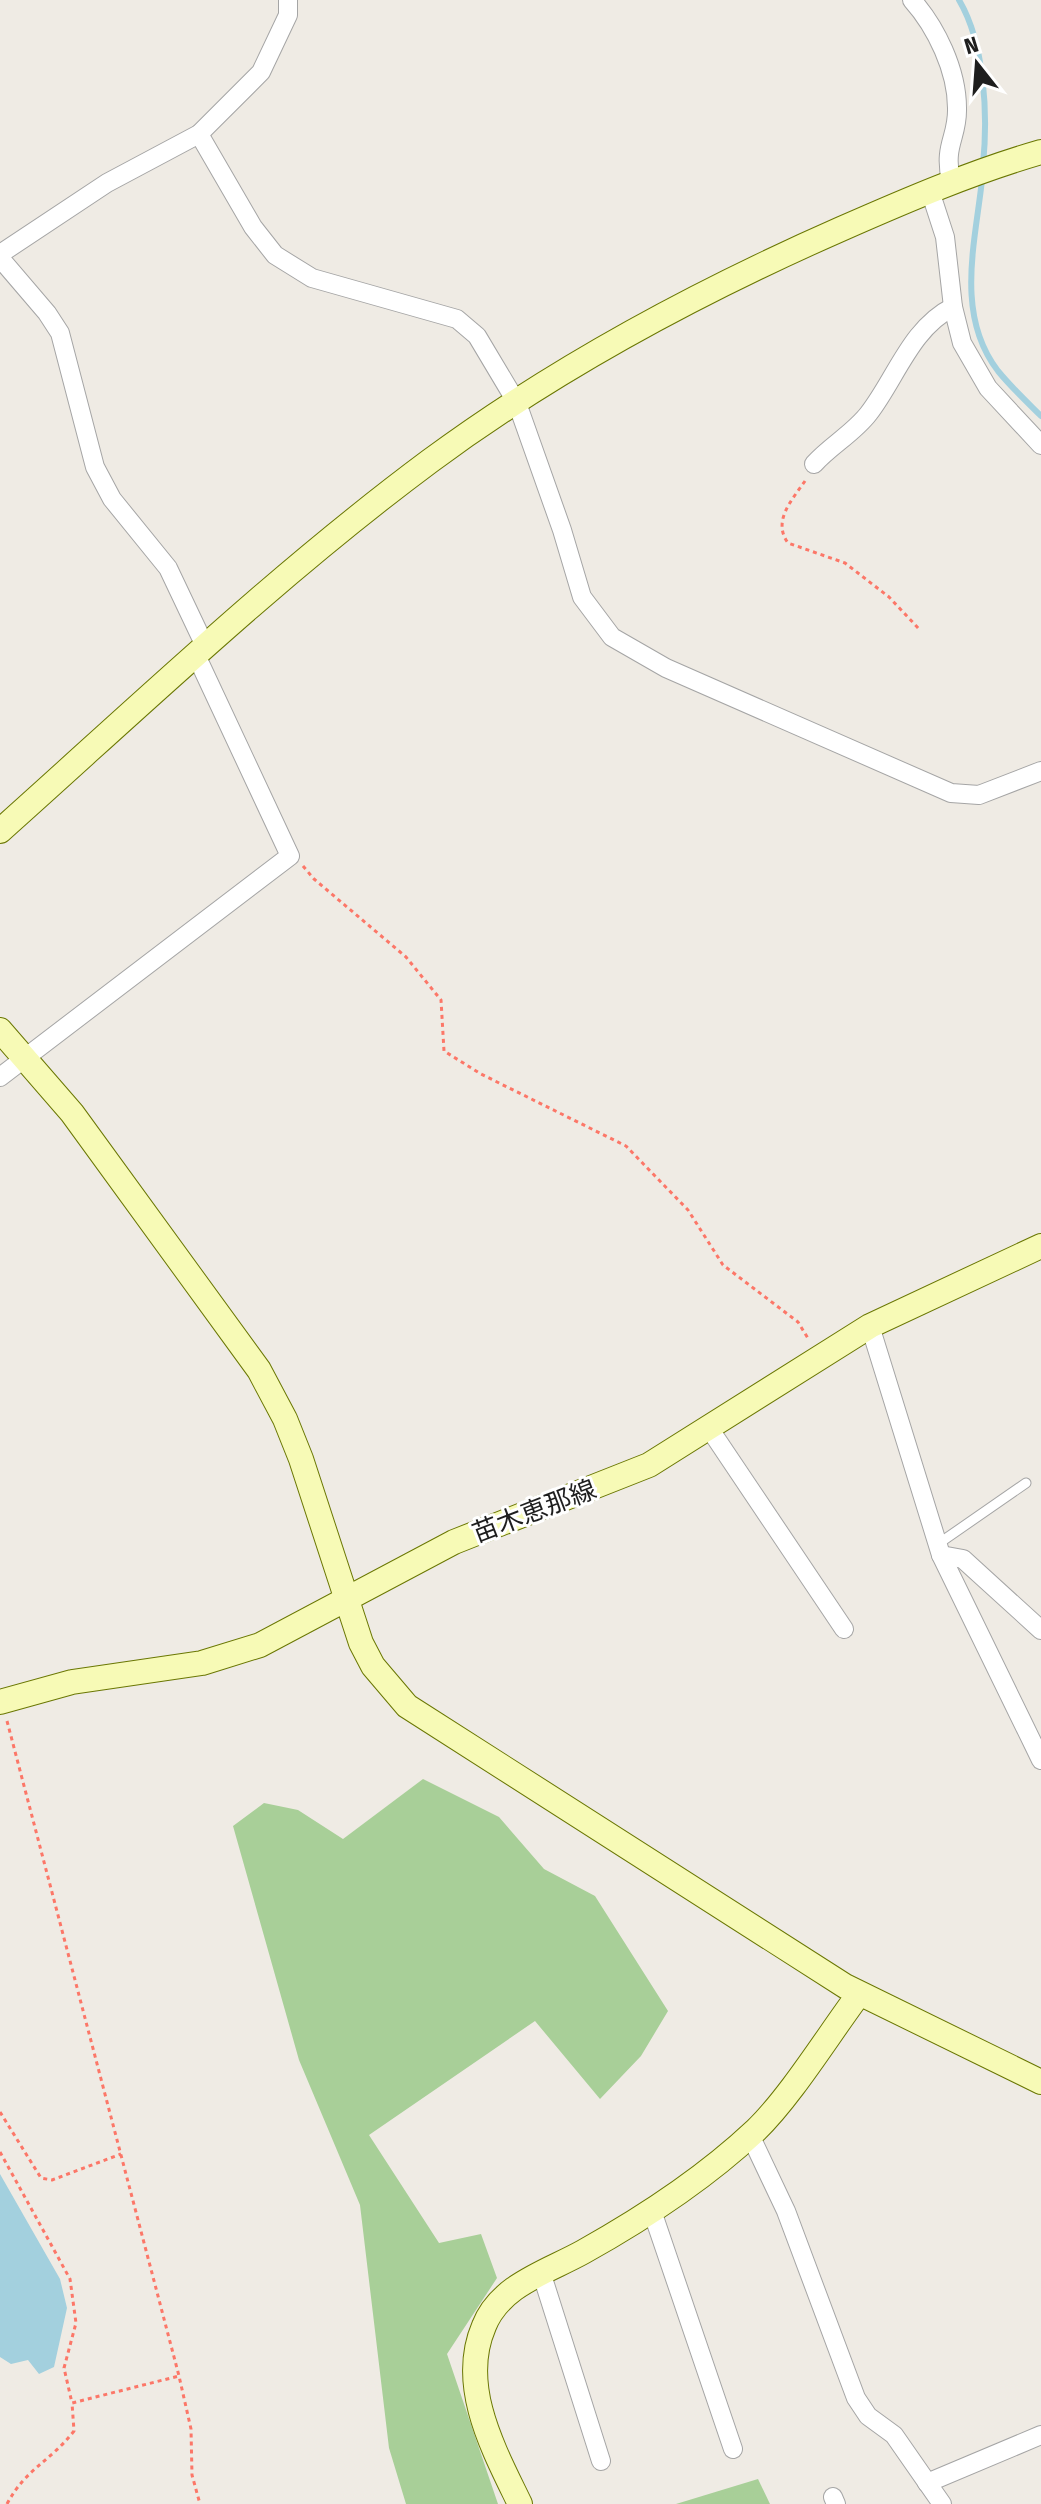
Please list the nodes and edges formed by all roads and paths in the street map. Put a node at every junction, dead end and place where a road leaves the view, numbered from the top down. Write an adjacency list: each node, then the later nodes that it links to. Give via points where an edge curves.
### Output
1 (288, 0): 3 (street, via 288,15 261,72)
2 (912, 0): 5 (street, via 935,33 956,96 947,147)
3 (199, 134): 6 (street, via 107,183); 8 (street, via 275,255 312,278 457,319 477,336)
4 (1041, 152): 5 (street)
5 (948, 183): 7 (street, via 945,237); 8 (street, via 699,296)
6 (0, 256): 12 (street, via 60,333 95,467 112,499 168,568)
7 (953, 307): 9 (street, via 962,343 988,388); 10 (street, via 933,319 869,413)
8 (517, 403): 12 (street, via 363,513); 13 (street, via 582,597 612,637 666,668 951,793 979,795)
9 (1041, 445)
10 (814, 464): 11 (path, via 784,513 782,534 799,548 845,563)
11 (920, 630)
12 (201, 651): 14 (street); 15 (street)
13 (1041, 771)
14 (0, 831)
15 (290, 856): 17 (street); 21 (path, via 406,957 441,1000 444,1051 626,1146 688,1210 723,1265 798,1322)
16 (0, 1030): 17 (street)
17 (27, 1060): 18 (street); 25 (street, via 72,1113 259,1370 301,1459)
18 (0, 1077)
19 (1039, 1251): 20 (street, 苗木恵那線)
20 (870, 1326): 21 (street, 苗木恵那線); 24 (street)
21 (820, 1357): 22 (street, 苗木恵那線)
22 (709, 1428): 25 (street, 苗木恵那線, via 649,1465 454,1542); 26 (street)
23 (1026, 1483): 24 (lane)
24 (939, 1550): 27 (street, via 963,1559); 29 (street)
25 (345, 1601): 28 (street, 苗木恵那線, via 260,1645 218,1660 72,1682); 30 (street, via 373,1666 407,1706)
26 (844, 1629)
27 (1041, 1630)
28 (1, 1701): 35 (path)
29 (1041, 1760)
30 (859, 1994): 31 (street); 33 (street)
31 (1041, 2082)
32 (0, 2112): 35 (path, via 41,2178 52,2180)
33 (750, 2135): 36 (street); 43 (street, via 786,2211 856,2398 868,2416 894,2435)
34 (0, 2152): 39 (path, via 70,2279 76,2323 64,2368)
35 (121, 2154): 38 (path)
36 (652, 2211): 37 (street); 41 (street)
37 (542, 2275): 42 (street); 46 (street, via 505,2293 484,2324 475,2356 474,2382 491,2442)
38 (179, 2376): 39 (path); 45 (path)
39 (72, 2403): 44 (path, via 74,2431 59,2450 21,2478)
40 (1041, 2435): 43 (street)
41 (733, 2449)
42 (601, 2461)
43 (927, 2483): 47 (street)
44 (7, 2504)
45 (200, 2504)
46 (520, 2504)
47 (942, 2504)

